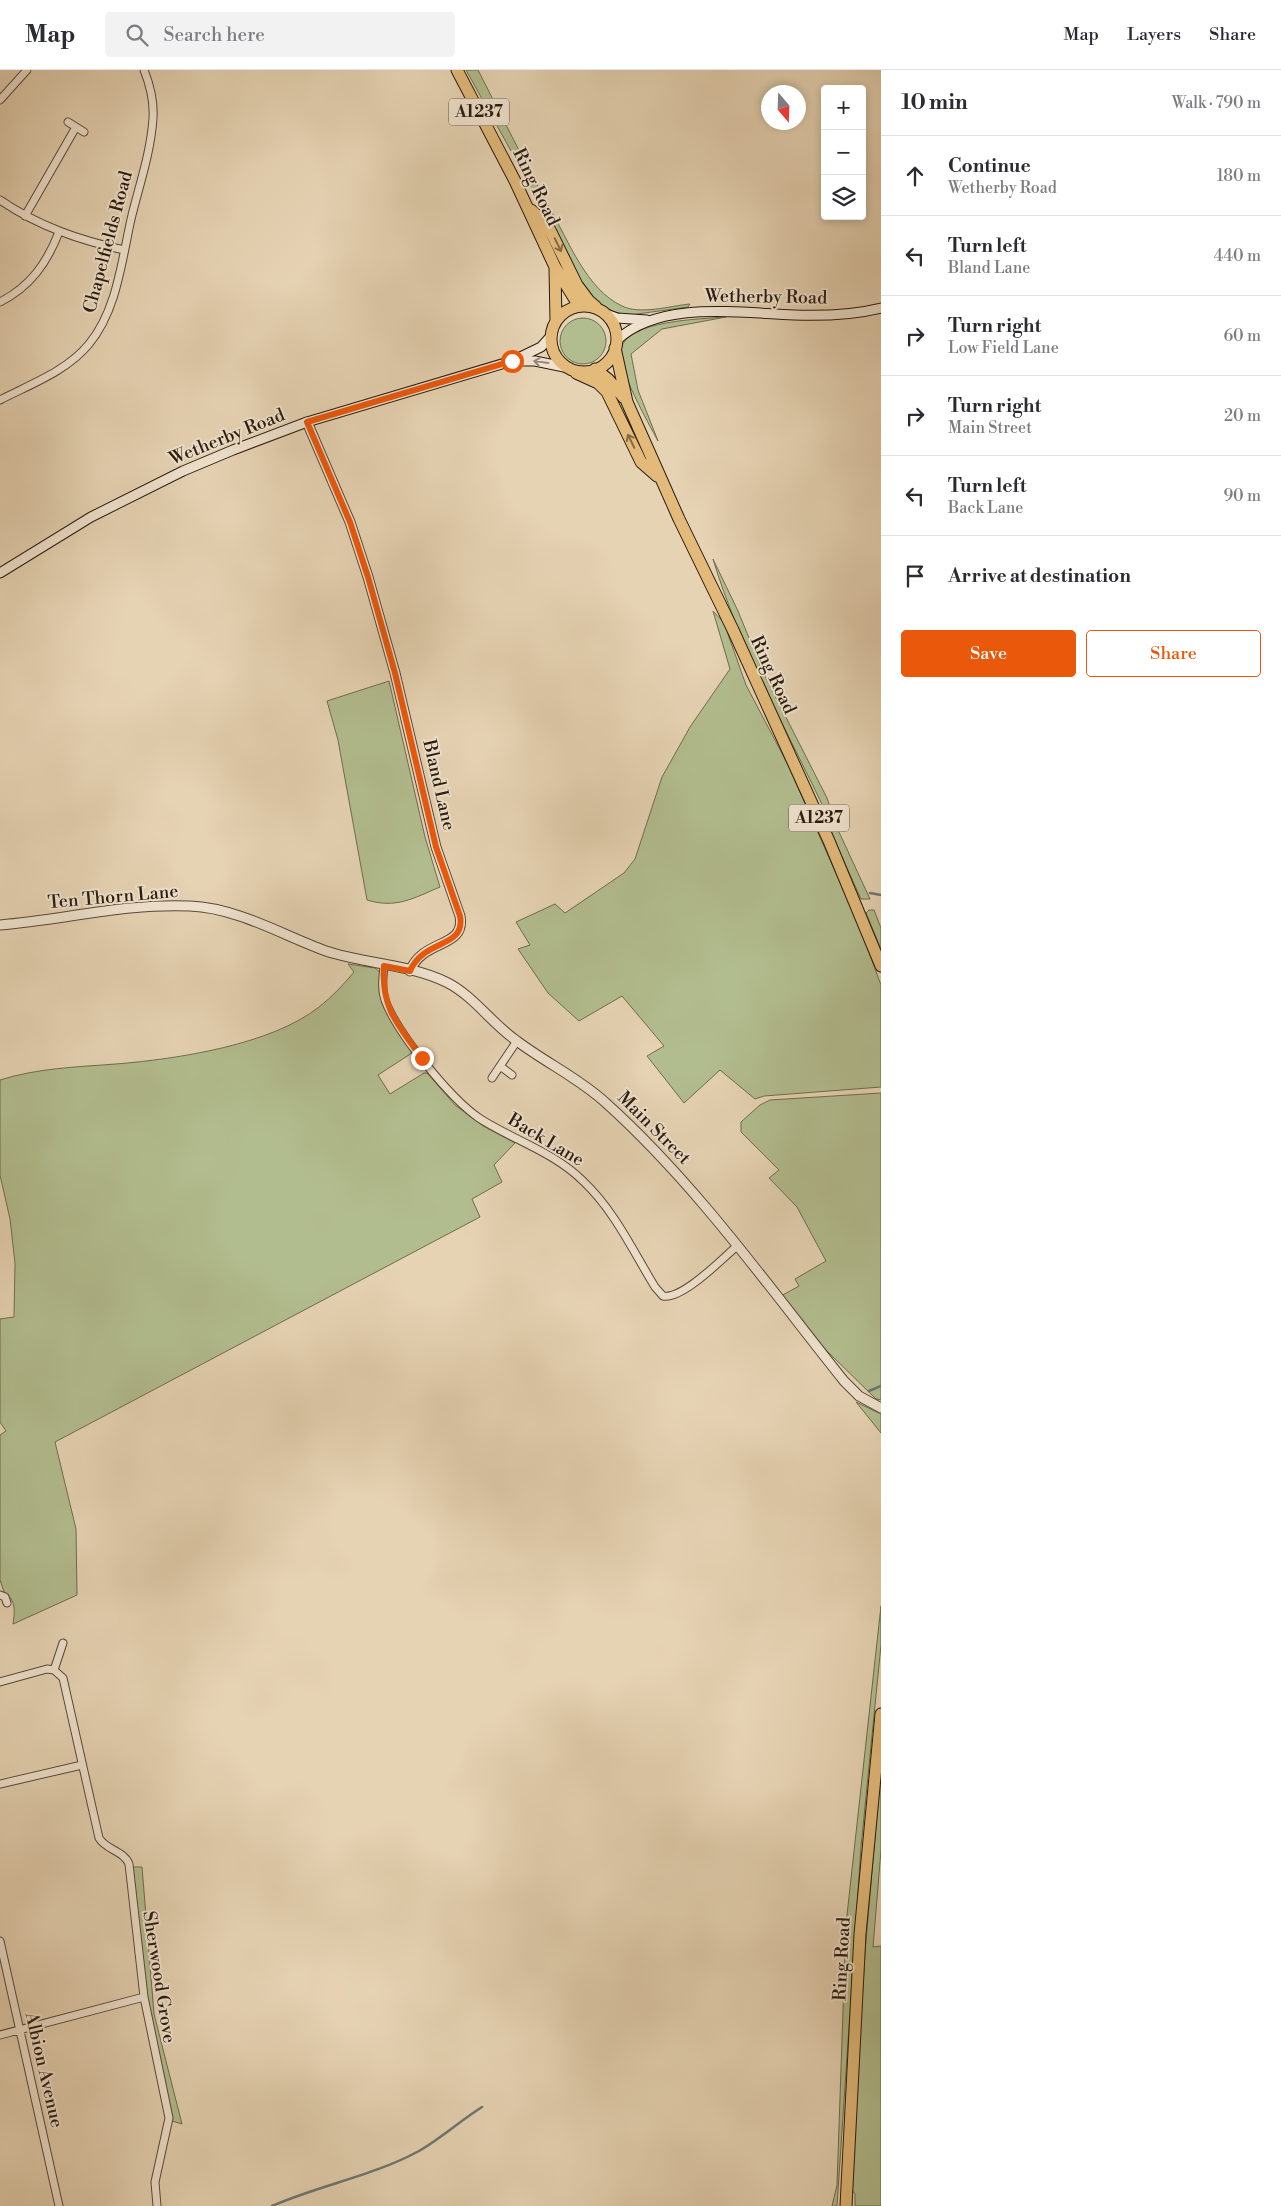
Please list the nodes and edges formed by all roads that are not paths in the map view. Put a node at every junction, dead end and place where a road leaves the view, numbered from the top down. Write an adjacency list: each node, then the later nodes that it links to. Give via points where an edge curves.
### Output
1 (27, 70): 4 (street)
2 (144, 70): 12 (street, Chapelfields Road, via 151,93 153,117)
3 (457, 70): 9 (highway, Ring Road / A1237)
4 (0, 100)
5 (68, 122): 6 (street)
6 (76, 127): 7 (street); 10 (street)
7 (84, 132)
8 (0, 200): 10 (street)
9 (528, 208): 13 (highway, Ring Road / A1237); 17 (highway, one-way to 17, via 548,224 582,292)
10 (25, 216): 11 (street)
11 (59, 232): 12 (street); 14 (street, via 38,273 20,290)
12 (124, 250): 25 (street, Chapelfields Road, via 109,308 90,343 66,365)
13 (555, 268): 15 (highway, Ring Road / A1237); 18 (highway, Ring Road / A1237)
14 (0, 302)
15 (579, 306): 17 (highway, via 594,307); 18 (highway)
16 (881, 308): 19 (street, Wetherby Road, via 804,315 683,313)
17 (608, 315): 19 (street, Wetherby Road); 21 (highway, via 614,326)
18 (556, 320): 20 (highway)
19 (650, 320): 21 (street, Wetherby Road, via 630,329)
20 (551, 336): 22 (street, Wetherby Road, via 541,347); 23 (highway, via 555,354)
21 (616, 344): 24 (highway, via 607,361); 26 (highway, Ring Road / A1237)
22 (512, 361): 23 (street, Wetherby Road, one-way to 22, via 535,361); 27 (street, Wetherby Road)
23 (564, 367): 24 (highway); 28 (highway, one-way to 23, via 641,462 607,392 589,378)
24 (595, 370): 26 (highway, Ring Road / A1237, via 608,378)
25 (0, 400)
26 (627, 402): 28 (highway, Ring Road / A1237)
27 (307, 422): 29 (street, Wetherby Road, via 233,450 146,489 91,517); 34 (street, Bland Lane, via 350,522 368,577 398,683 436,847 460,916 461,927 452,939 420,954)
28 (661, 478): 33 (highway, Ring Road / A1237, via 789,752)
29 (0, 574)
30 (0, 925): 31 (street, Ten Thorn Lane, via 131,908 196,906 243,917)
31 (342, 956): 32 (street, Main Street)
32 (384, 966): 34 (street, Main Street); 39 (street, Back Lane, via 383,991 388,1006 417,1052 448,1091 481,1119 557,1161 583,1180 608,1209 663,1296 687,1288)
33 (881, 966)
34 (410, 971): 35 (street, Main Street, via 437,978 456,988)
35 (517, 1042): 36 (street); 39 (street, Main Street, via 576,1078 606,1103 680,1176)
36 (500, 1066): 37 (street); 38 (street)
37 (512, 1075)
38 (492, 1078)
39 (737, 1246): 40 (street, Main Street, via 844,1380 859,1396)
40 (881, 1408)
41 (0, 1595): 42 (street)
42 (7, 1602)
43 (63, 1643): 44 (street)
44 (54, 1670): 45 (street); 47 (street, Sherwood Grove, via 63,1678)
45 (0, 1682)
46 (881, 1714): 55 (highway, Ring Road, via 860,1934)
47 (82, 1765): 48 (street); 50 (street, Sherwood Grove, via 99,1838 129,1864)
48 (0, 1784)
49 (0, 1940): 51 (street, Albion Avenue)
50 (144, 1997): 51 (street); 54 (street, Sherwood Grove, via 169,2118 155,2182)
51 (20, 2030): 52 (street); 53 (street, Albion Avenue)
52 (0, 2035)
53 (59, 2206)
54 (157, 2206)
55 (846, 2206)

